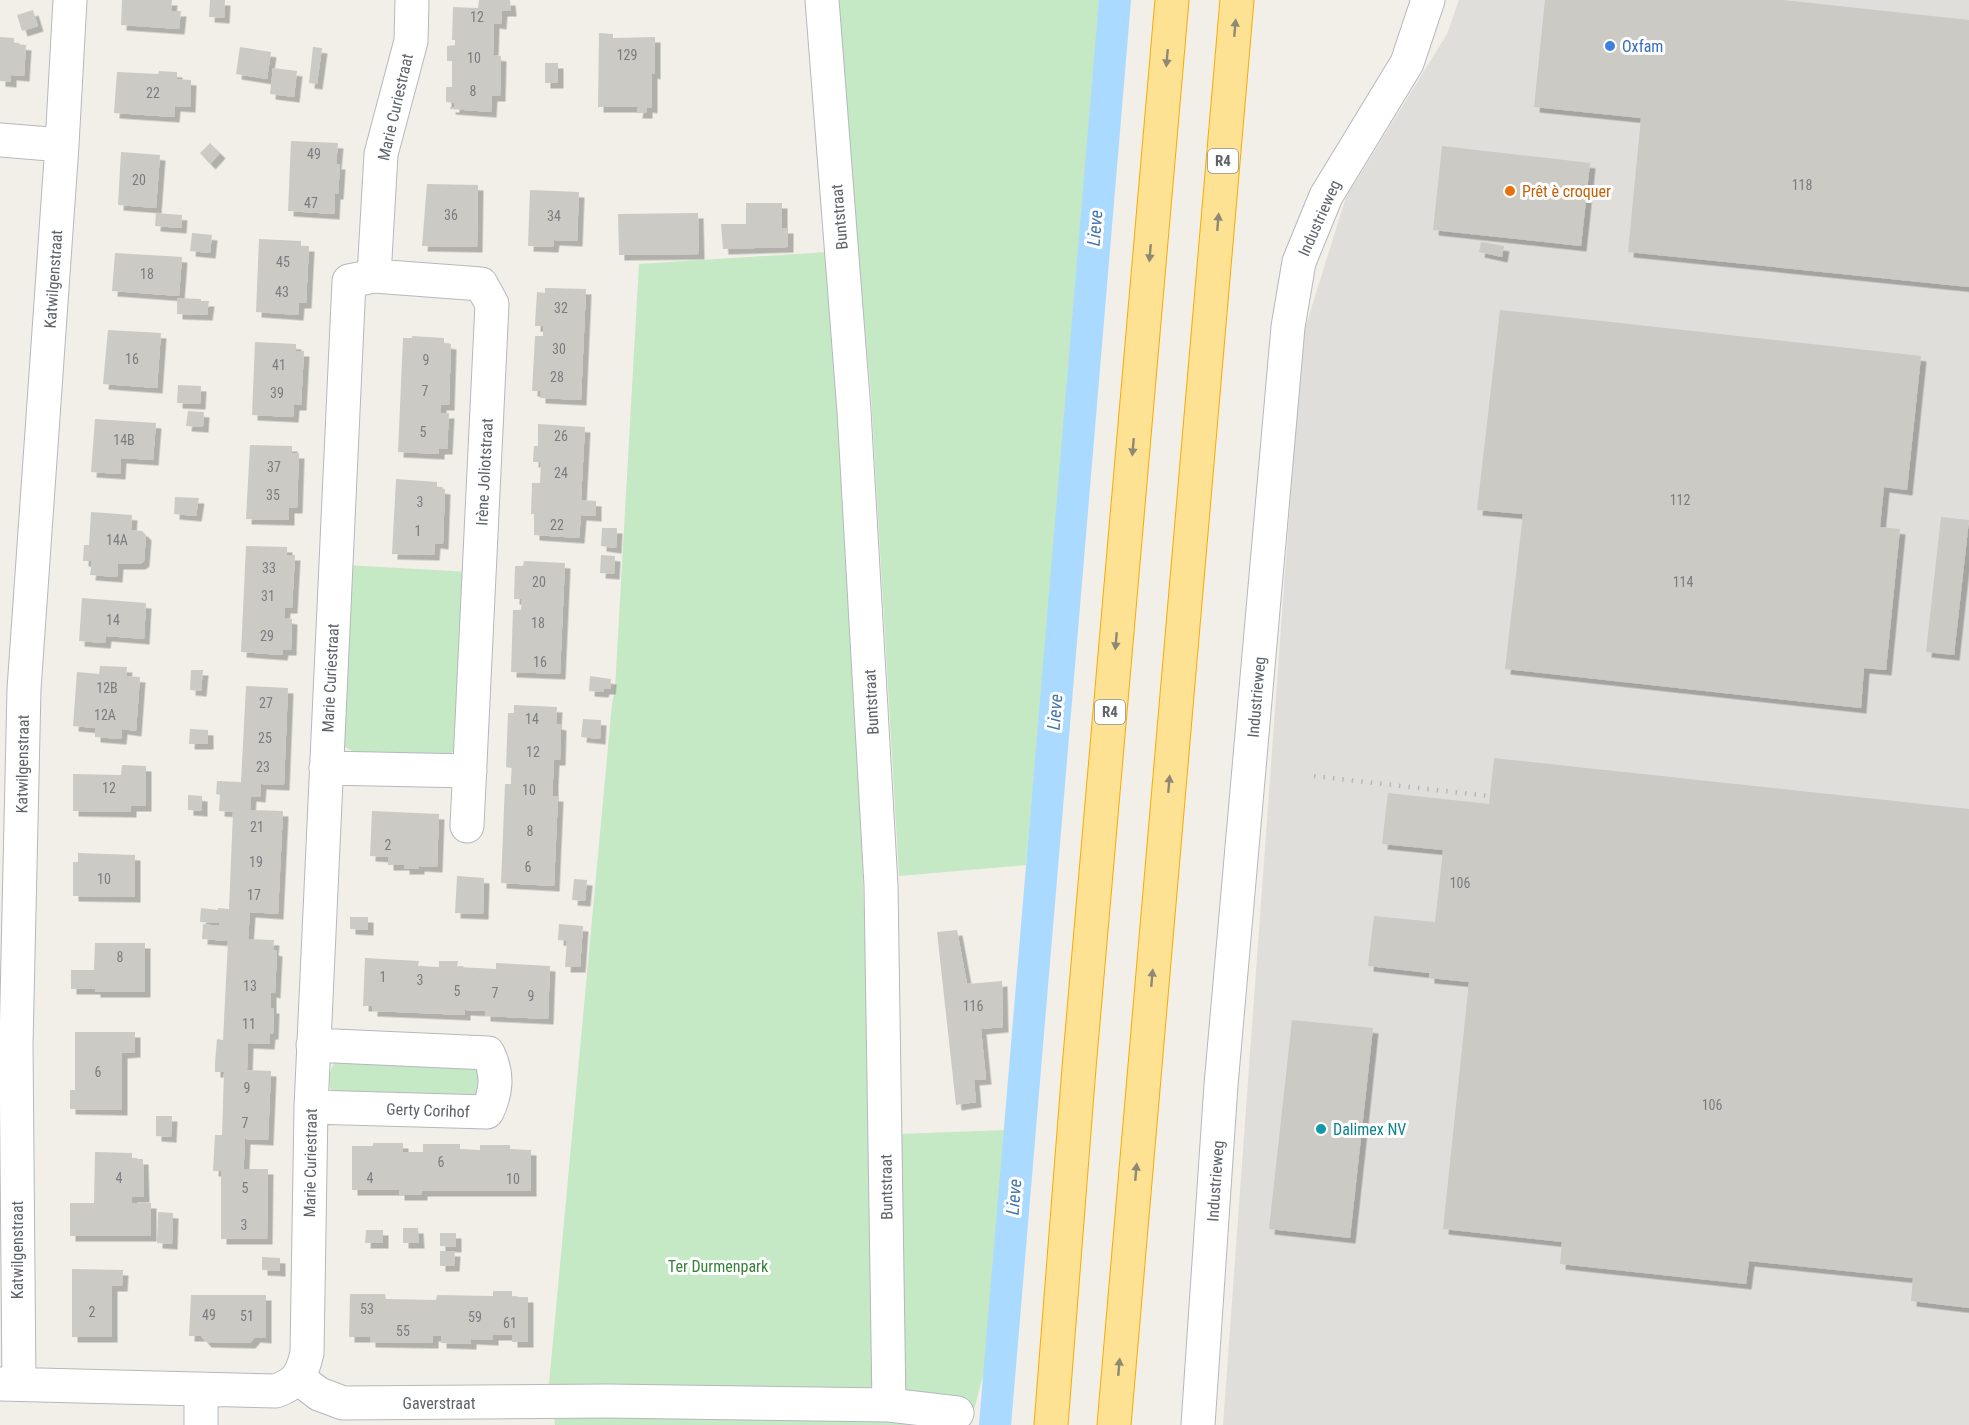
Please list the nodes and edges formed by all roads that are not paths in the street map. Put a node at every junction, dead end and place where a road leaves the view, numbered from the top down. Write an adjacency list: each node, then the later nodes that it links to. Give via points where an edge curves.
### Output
1 (70, 0): 8 (street, Katwilgenstraat)
2 (412, 0): 9 (street, Marie Curiestraat, via 411,40 381,154)
3 (822, 0): 19 (street, Buntstraat, via 854,411 881,885)
4 (1172, 0): 22 (highway, R4, one-way to 22)
5 (1237, 0): 23 (highway, R4, one-way to 5)
6 (1428, 0): 24 (street, Industrieweg, via 1407,63 1326,196 1299,262 1288,327 1221,1085)
7 (0, 140): 8 (street)
8 (62, 145): 13 (street, Katwilgenstraat, via 24,689)
9 (374, 276): 10 (street, Marie Curiestraat, via 349,281); 11 (street, Irène Joliotstraat, via 481,284 492,304)
10 (326, 768): 11 (street); 14 (street, Marie Curiestraat)
11 (470, 771): 12 (street, Irène Joliotstraat)
12 (467, 826)
13 (8, 1045): 17 (street, Katwilgenstraat)
14 (313, 1045): 15 (street, Marie Curiestraat); 15 (street, Gerty Corihof, via 488,1053 496,1081 494,1099 487,1112)
15 (310, 1107): 16 (street, Marie Curiestraat, via 307,1353)
16 (298, 1378): 18 (street, via 276,1390); 19 (street, Gaverstraat, via 319,1394 343,1403)
17 (9, 1384): 18 (street)
18 (201, 1390): 21 (street)
19 (889, 1405): 20 (street, Gaverstraat)
20 (957, 1413)
21 (201, 1425)
22 (1051, 1425)
23 (1114, 1425)
24 (1198, 1425)

